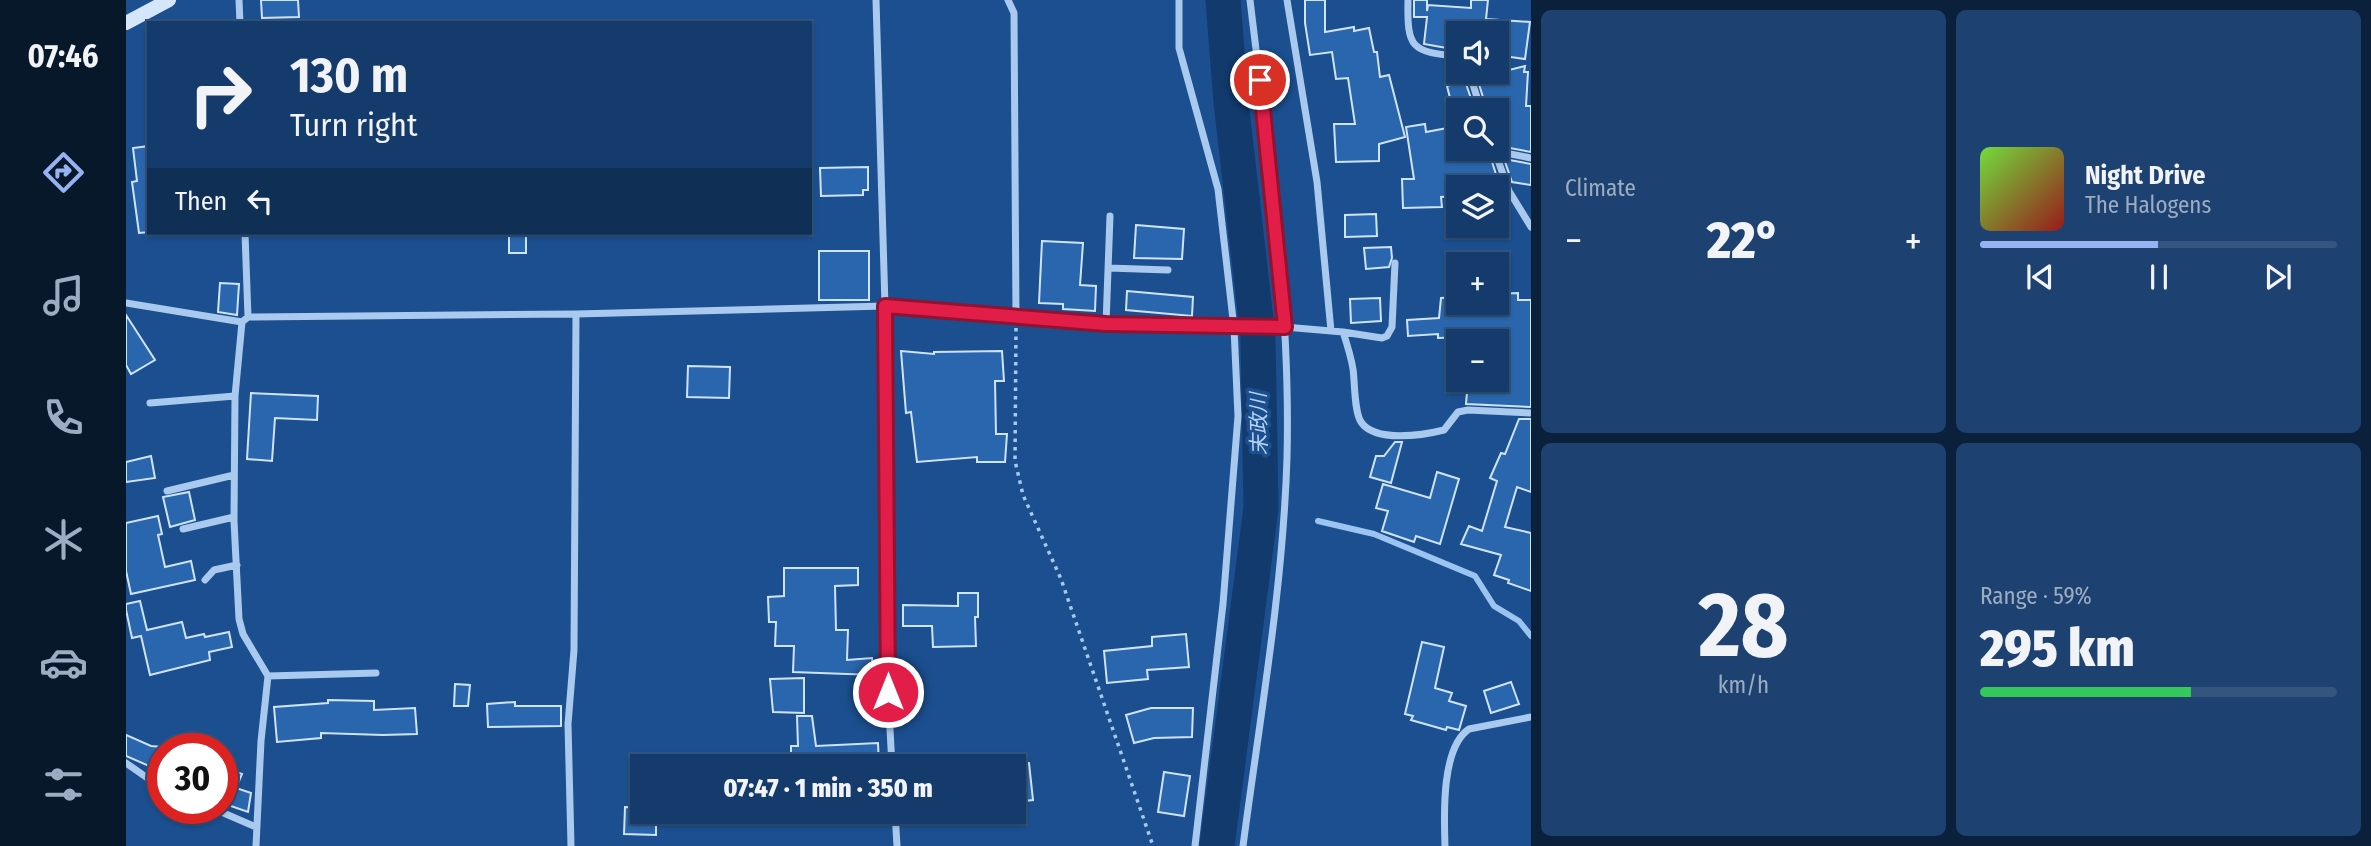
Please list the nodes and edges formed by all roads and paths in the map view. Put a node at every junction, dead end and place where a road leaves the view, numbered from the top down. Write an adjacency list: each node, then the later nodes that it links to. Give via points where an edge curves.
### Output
1 (169, 0): 10 (main road)
2 (239, 0): 9 (street)
3 (876, 0): 22 (street)
4 (1008, 0): 24 (street, via 1014,13)
5 (1179, 0): 28 (street, via 1179,48 1218,189)
6 (1250, 0): 27 (street)
7 (1287, 0): 29 (street, via 1317,182)
8 (1408, 0): 11 (street, via 1410,37 1416,47 1425,53)
9 (240, 21)
10 (126, 23)
11 (1446, 55)
12 (1509, 153): 13 (street)
13 (1531, 158)
14 (1498, 161): 16 (street, via 1508,191)
15 (1110, 216): 19 (street)
16 (1531, 227)
17 (245, 235): 25 (street)
18 (1395, 263): 30 (street, via 1390,332 1382,338)
19 (1108, 268): 20 (street); 26 (street)
20 (1168, 270)
21 (126, 303): 25 (street)
22 (885, 306): 23 (street); 24 (street); 43 (street)
23 (576, 314): 25 (street); 50 (street, via 574,650 568,724)
24 (1016, 317): 26 (street); 52 (path, via 1015,461 1023,495 1061,579)
25 (245, 319): 31 (street)
26 (1106, 324): 28 (street)
27 (1285, 327): 28 (street); 29 (street); 54 (street, via 1287,457 1280,574)
28 (1238, 328): 53 (street, via 1238,416 1223,604)
29 (1331, 331): 30 (street)
30 (1343, 332): 33 (street, via 1360,421 1373,432 1406,435 1444,430 1458,412 1468,410)
31 (235, 396): 32 (street); 34 (street)
32 (150, 403)
33 (1531, 413)
34 (234, 475): 35 (street); 36 (street)
35 (167, 491)
36 (234, 517): 37 (street); 38 (street)
37 (183, 529)
38 (237, 565): 39 (street, via 214,570); 41 (street, via 243,634)
39 (205, 580)
40 (376, 673): 41 (street)
41 (268, 676): 48 (street)
42 (1531, 717): 55 (street, via 1462,734 1446,782)
43 (891, 754)
44 (126, 763): 45 (street)
45 (147, 778)
46 (238, 819): 48 (street)
47 (896, 824): 51 (street)
48 (256, 827): 49 (street)
49 (257, 846)
50 (571, 846)
51 (897, 846)
52 (1155, 846)
53 (1195, 846)
54 (1243, 846)
55 (1445, 846)

